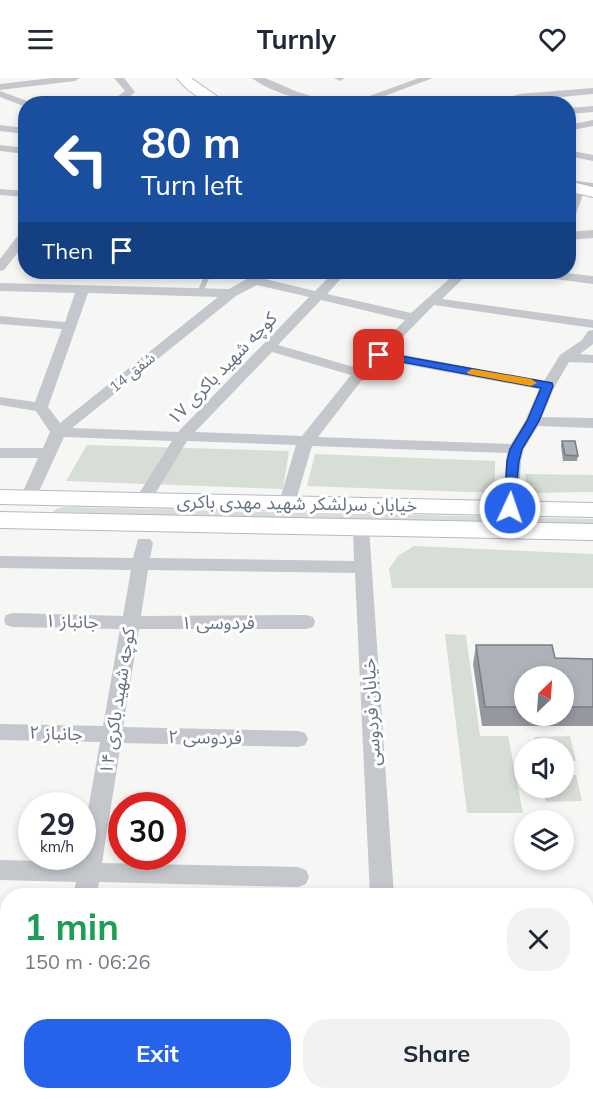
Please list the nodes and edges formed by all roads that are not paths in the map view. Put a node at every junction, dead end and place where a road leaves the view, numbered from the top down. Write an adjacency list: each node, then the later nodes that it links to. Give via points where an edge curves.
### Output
1 (75, 78): 6 (street)
2 (119, 78): 9 (street, via 130,92)
3 (184, 78): 10 (main road)
4 (257, 78): 11 (street)
5 (428, 78): 12 (street)
6 (0, 87)
7 (593, 91): 13 (street)
8 (0, 94): 14 (street)
9 (124, 96)
10 (208, 96)
11 (303, 96)
12 (375, 96)
13 (529, 96)
14 (18, 101)
15 (593, 109): 16 (street)
16 (576, 110)
17 (593, 123): 18 (street)
18 (576, 126)
19 (0, 128): 20 (street)
20 (18, 130)
21 (0, 148): 22 (street)
22 (18, 150)
23 (0, 192): 24 (street)
24 (18, 193)
25 (593, 234): 26 (street)
26 (576, 235)
27 (18, 242): 28 (street)
28 (0, 267)
29 (576, 278): 35 (street)
30 (206, 279): 38 (lane)
31 (256, 279): 39 (street, شفق 14)
32 (270, 279): 40 (street)
33 (335, 279): 40 (street, کوچه شهید باکری ۱۷)
34 (456, 279): 41 (street)
35 (593, 280)
36 (0, 287): 37 (street)
37 (83, 289): 38 (street); 45 (street)
38 (200, 292): 39 (street)
39 (231, 293): 57 (street, شفق 14)
40 (320, 295): 42 (street); 47 (street, کوچه شهید باکری ۱۷)
41 (431, 301): 42 (street); 44 (street)
42 (414, 318): 48 (street)
43 (0, 320): 45 (street)
44 (593, 324)
45 (69, 326): 54 (street)
46 (593, 334): 49 (street)
47 (269, 347): 51 (street); 58 (street, کوچه شهید باکری ۱۷)
48 (379, 355): 51 (street); 52 (street)
49 (565, 358): 50 (street); 52 (street)
50 (593, 359)
51 (360, 373): 59 (street)
52 (548, 386): 55 (street)
53 (0, 401): 54 (street)
54 (41, 407): 57 (street)
55 (533, 421): 56 (street); 60 (street)
56 (593, 423)
57 (57, 432): 58 (street); 62 (street, شفق 14)
58 (181, 438): 59 (street); 65 (street, کوچه شهید باکری ۱۷)
59 (305, 443): 60 (street); 66 (street)
60 (516, 449): 67 (street)
61 (0, 453): 62 (street)
62 (47, 453): 64 (street, شفق 14)
63 (0, 497): 64 (main road, خیابان سرلشکر شهید مهدی باکری)
64 (28, 498): 65 (main road, خیابان سرلشکر شهید مهدی باکری); 69 (main road)
65 (143, 500): 66 (main road, خیابان سرلشکر شهید مهدی باکری)
66 (287, 503): 67 (main road, خیابان سرلشکر شهید مهدی باکری)
67 (510, 508): 68 (main road, خیابان سرلشکر شهید مهدی باکری)
68 (593, 510)
69 (0, 513)
70 (0, 520): 71 (main road, خیابان سرلشکر شهید مهدی باکری)
71 (361, 528): 72 (main road, خیابان سرلشکر شهید مهدی باکری); 76 (street, خیابان فردوسی)
72 (593, 532)
73 (144, 543): 75 (street, کوچه شهید باکری ۱۴)
74 (0, 562): 75 (street)
75 (140, 564): 76 (street); 79 (street, کوچه شهید باکری ۱۴)
76 (363, 567): 87 (street, خیابان فردوسی)
77 (14, 620): 79 (street, جانباز ۱)
78 (306, 622): 79 (street, فردوسی ۱)
79 (130, 623): 81 (street, کوچه شهید باکری ۱۴)
80 (0, 732): 81 (street, جانباز ۲)
81 (112, 735): 82 (street, فردوسی ۲); 84 (street, کوچه شهید باکری ۱۴)
82 (298, 739)
83 (0, 870): 84 (street)
84 (89, 872): 85 (street); 86 (street, کوچه شهید باکری ۱۴)
85 (298, 877)
86 (86, 888)
87 (382, 888)

